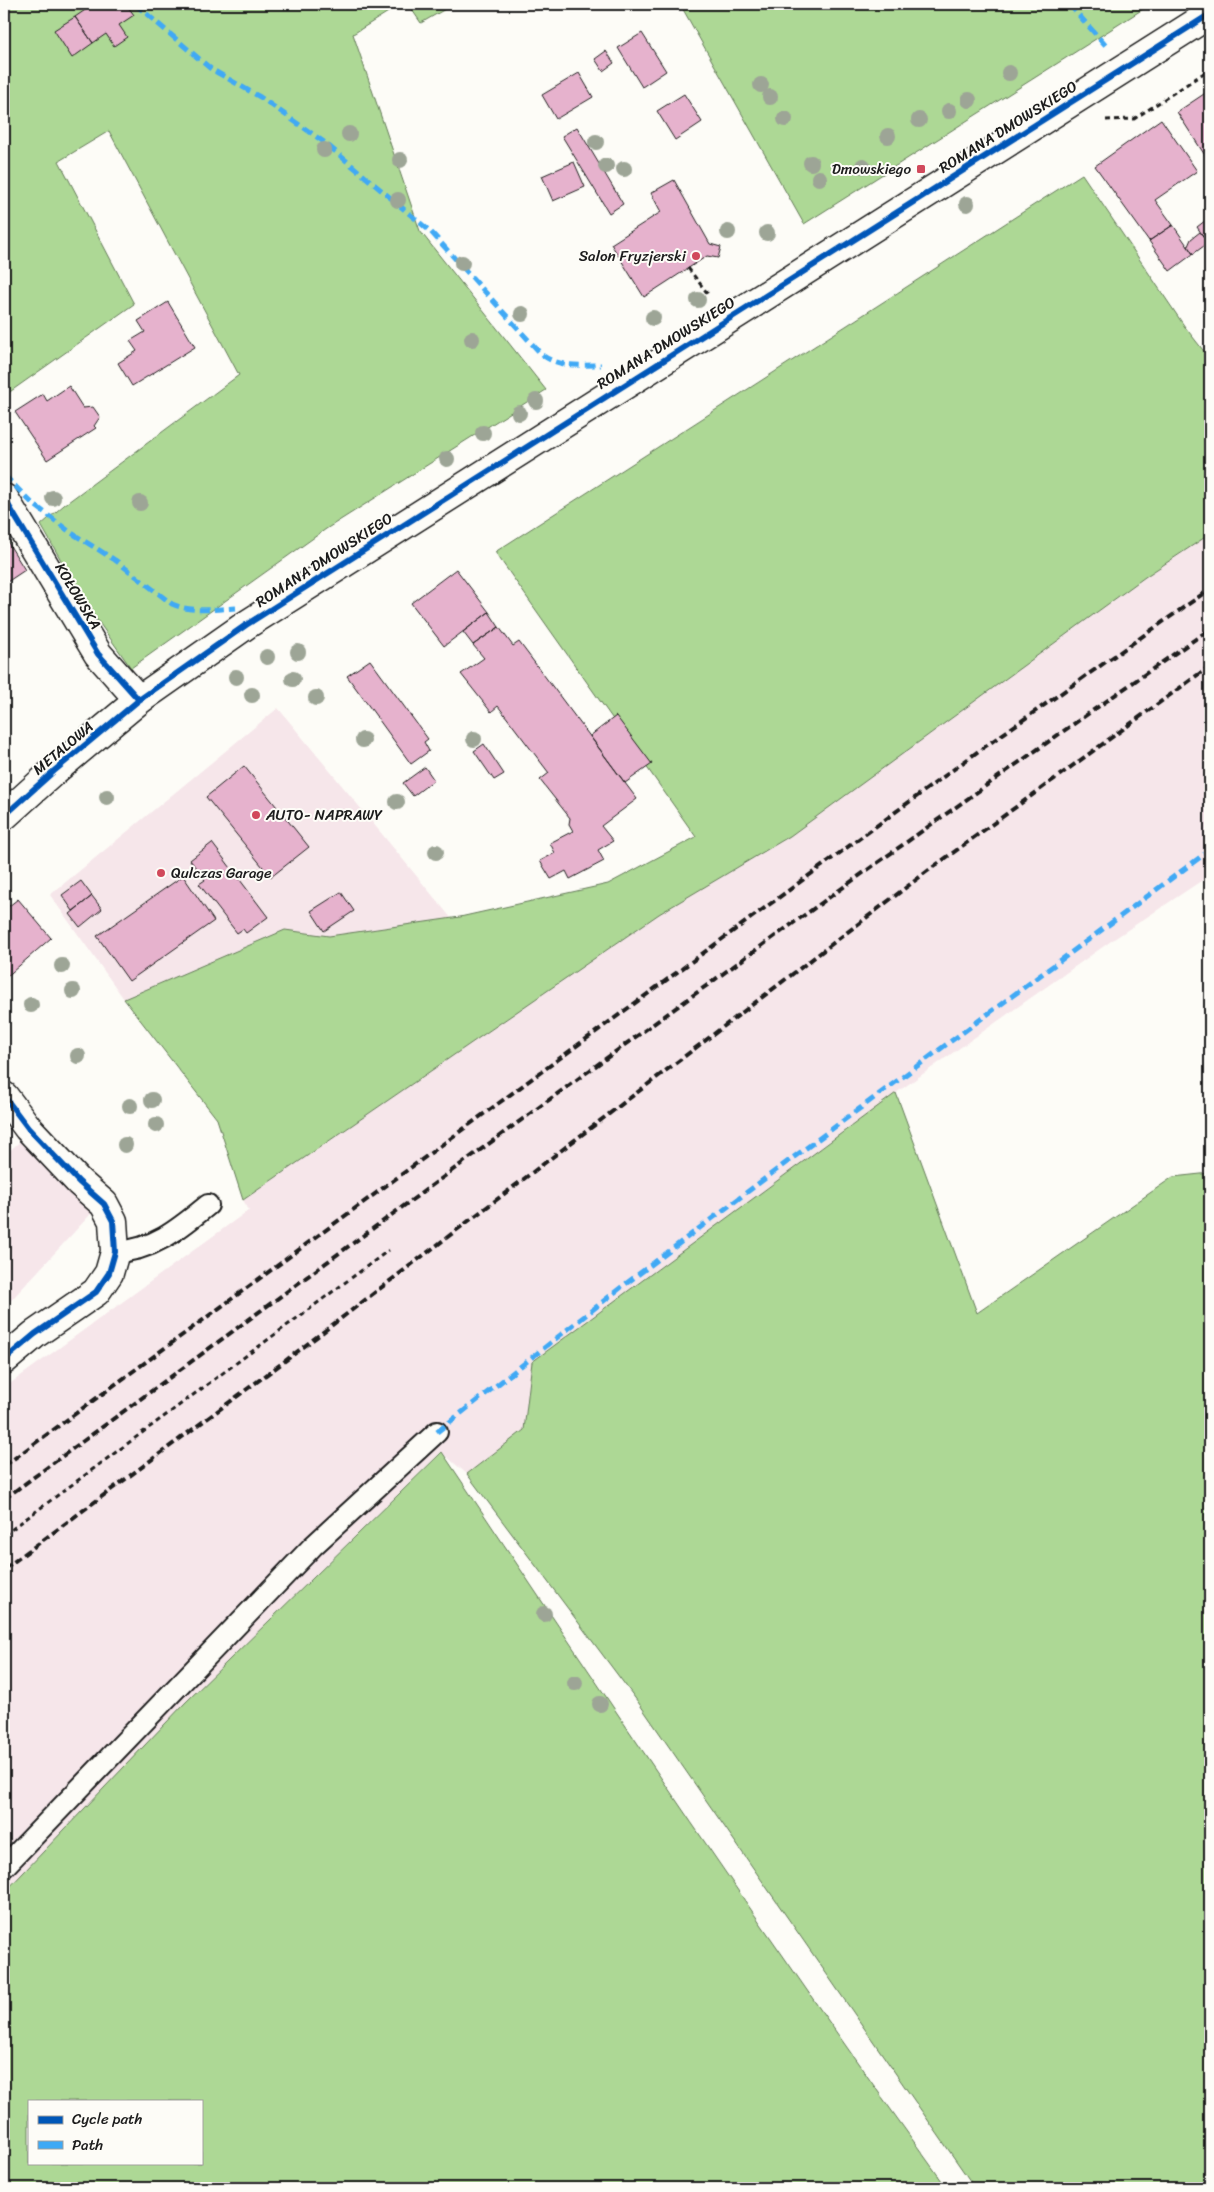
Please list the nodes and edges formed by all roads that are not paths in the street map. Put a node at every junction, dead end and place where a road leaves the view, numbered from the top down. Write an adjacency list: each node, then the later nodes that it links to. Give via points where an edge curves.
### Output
1 (1210, 14): 3 (main road, ROMANA DMOWSKIEGO, via 362,550 246,625)
2 (4, 498): 3 (main road, KOŁOWSKA, via 98,654)
3 (139, 700): 4 (main road, METALOWA)
4 (4, 816)
5 (4, 1096): 7 (main road, via 34,1135 78,1182 104,1204 113,1221)
6 (208, 1205): 7 (lane, via 171,1235 141,1249)
7 (115, 1252): 8 (main road, via 109,1273 96,1292 42,1328)
8 (4, 1360)
9 (437, 1432): 10 (lane, via 313,1546)
10 (4, 1867)

